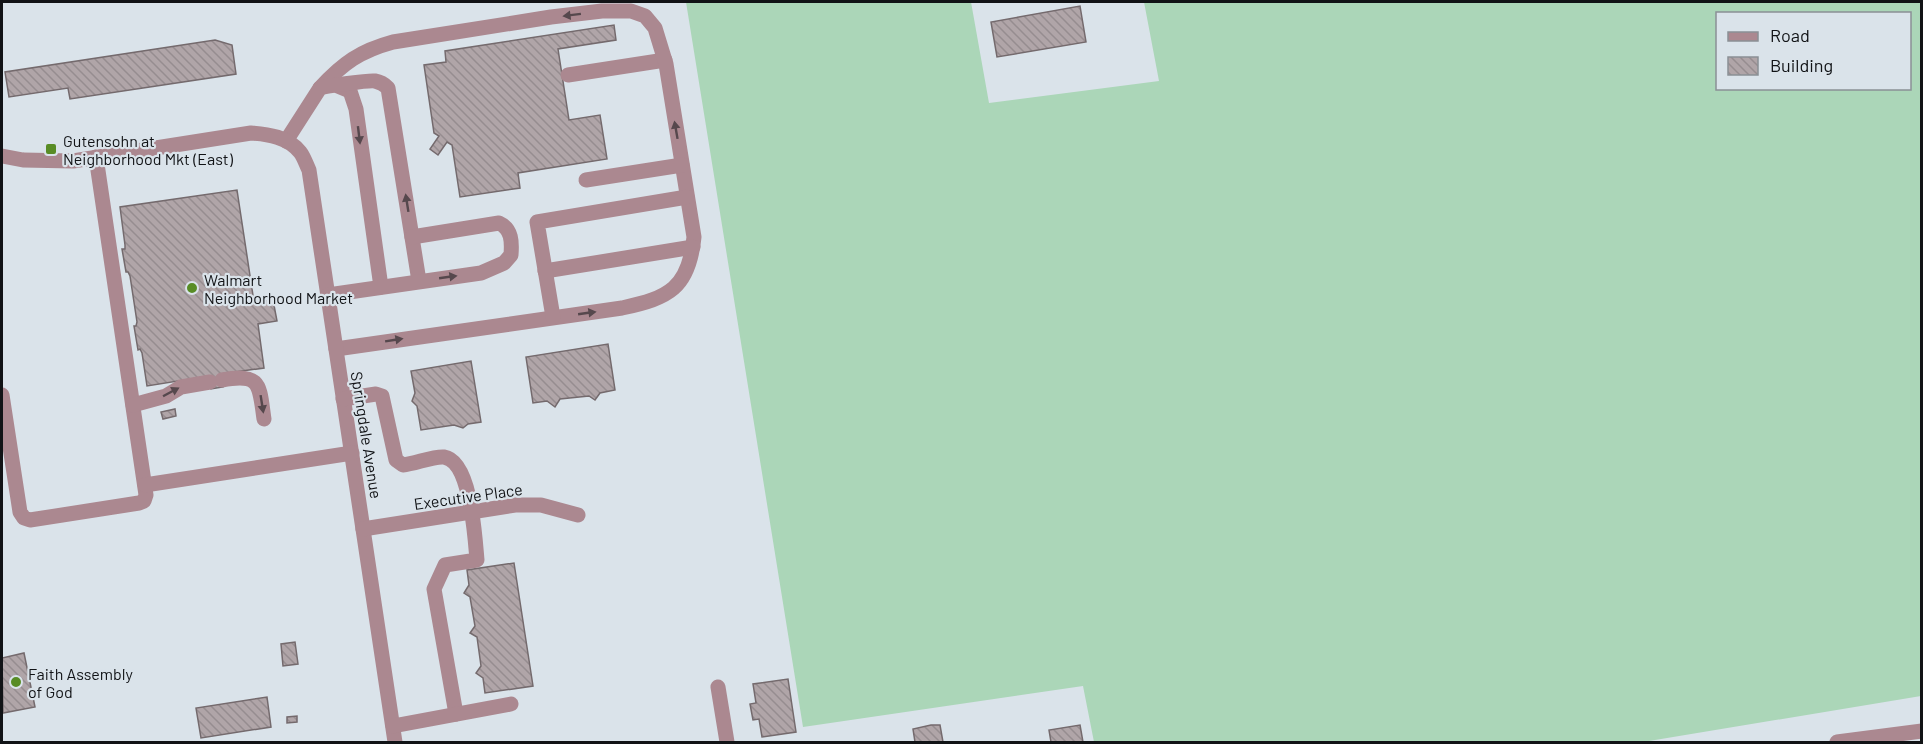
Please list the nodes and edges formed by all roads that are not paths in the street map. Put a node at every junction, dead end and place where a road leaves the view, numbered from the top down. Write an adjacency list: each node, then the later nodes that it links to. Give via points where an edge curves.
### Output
1 (665, 60): 2 (street); 4 (street, one-way to 4, via 655,28 645,16 631,11 602,11 377,46 350,60); 8 (street, one-way to 1)
2 (568, 75)
3 (338, 86): 4 (street); 11 (street, one-way to 3, via 388,88 374,81); 15 (street, one-way to 15, via 350,91 356,109)
4 (320, 88): 5 (street)
5 (286, 141): 7 (street, via 270,134 250,133); 16 (street, Springdale Avenue, via 300,152 309,170)
6 (2, 156): 7 (street, via 46,162)
7 (96, 157): 21 (street)
8 (682, 165): 9 (street); 10 (street)
9 (586, 180)
10 (687, 197): 12 (street); 13 (street, via 537,222)
11 (412, 237): 14 (street); 14 (street, one-way to 11, via 495,268 511,255 510,234 499,223)
12 (693, 247): 13 (street); 17 (street, one-way to 12, via 622,308 666,296 685,275)
13 (545, 271): 17 (street)
14 (419, 281): 15 (street)
15 (381, 287): 16 (street)
16 (328, 295): 18 (street, Springdale Avenue)
17 (553, 317): 18 (street, one-way to 17)
18 (336, 349): 20 (street, Springdale Avenue)
19 (2, 395): 23 (street)
20 (343, 399): 24 (street, Springdale Avenue); 26 (street, via 382,396 396,460 403,465 445,457 453,461)
21 (133, 405): 22 (street, one-way to 22, via 166,396 181,387 242,377 256,384 260,391); 25 (street)
22 (264, 419)
23 (4, 422): 25 (street, via 24,518 138,503 144,501)
24 (352, 453): 25 (street); 28 (street, Springdale Avenue)
25 (145, 485)
26 (472, 512): 27 (street, Executive Place, via 541,505); 28 (street, Executive Place); 31 (street, via 477,560 445,565 434,589)
27 (578, 515)
28 (363, 529): 32 (street, Springdale Avenue)
29 (718, 687): 35 (street)
30 (512, 704): 31 (street)
31 (456, 714): 32 (street)
32 (393, 726): 34 (street, Springdale Avenue)
33 (1913, 736): 36 (street)
34 (396, 742)
35 (727, 742)
36 (1837, 742)

